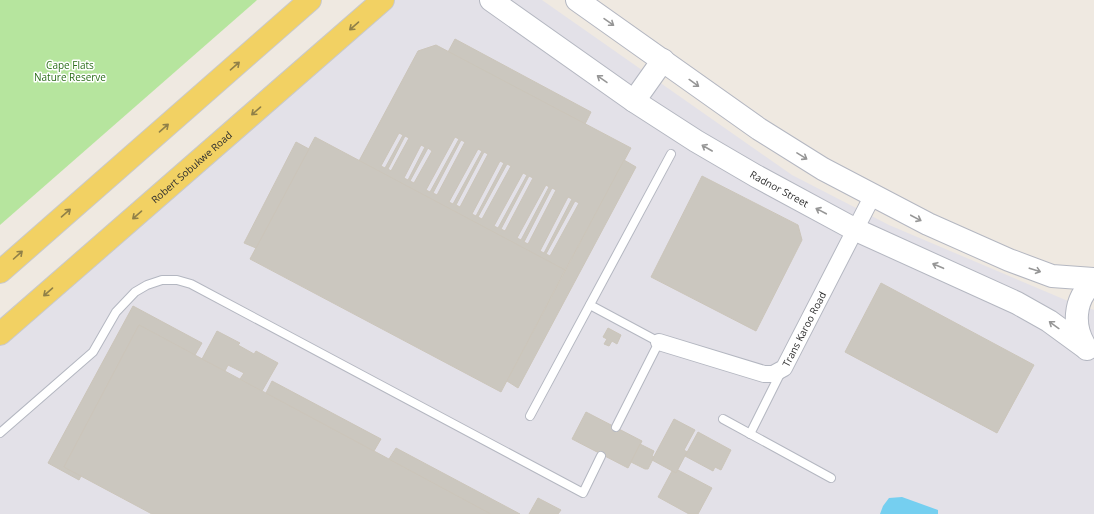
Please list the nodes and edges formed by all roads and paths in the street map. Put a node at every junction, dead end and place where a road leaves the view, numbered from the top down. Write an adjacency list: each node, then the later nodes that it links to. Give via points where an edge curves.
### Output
1 (310, 0): 10 (main road, one-way to 1)
2 (383, 0): 14 (main road, Robert Sobukwe Road, one-way to 14)
3 (491, 0): 6 (street, Radnor Street, one-way to 3)
4 (577, 0): 5 (street, one-way to 5)
5 (663, 60): 6 (street); 8 (street, one-way to 8, via 759,129 823,169)
6 (634, 101): 9 (street, Radnor Street, one-way to 6, via 749,172)
7 (671, 154): 13 (lane)
8 (873, 195): 9 (street, Trans Karoo Road); 11 (street, one-way to 11, via 928,224 1033,270 1052,276)
9 (854, 229): 16 (street, Radnor Street, one-way to 9, via 1049,321 1011,299); 17 (street, Trans Karoo Road)
10 (0, 272)
11 (1094, 278)
12 (1094, 282): 16 (street, via 1081,298 1076,324 1079,336)
13 (590, 305): 15 (lane); 18 (lane)
14 (0, 334)
15 (659, 342): 17 (street, Trans Karoo Road, via 764,374 773,374); 20 (lane)
16 (1091, 353)
17 (784, 368): 22 (lane)
18 (530, 416)
19 (723, 419): 22 (lane)
20 (616, 428)
21 (0, 433): 23 (lane, via 93,352 116,312 135,292 162,280 177,280 191,284 583,493)
22 (750, 434): 24 (lane)
23 (601, 456)
24 (831, 478)

